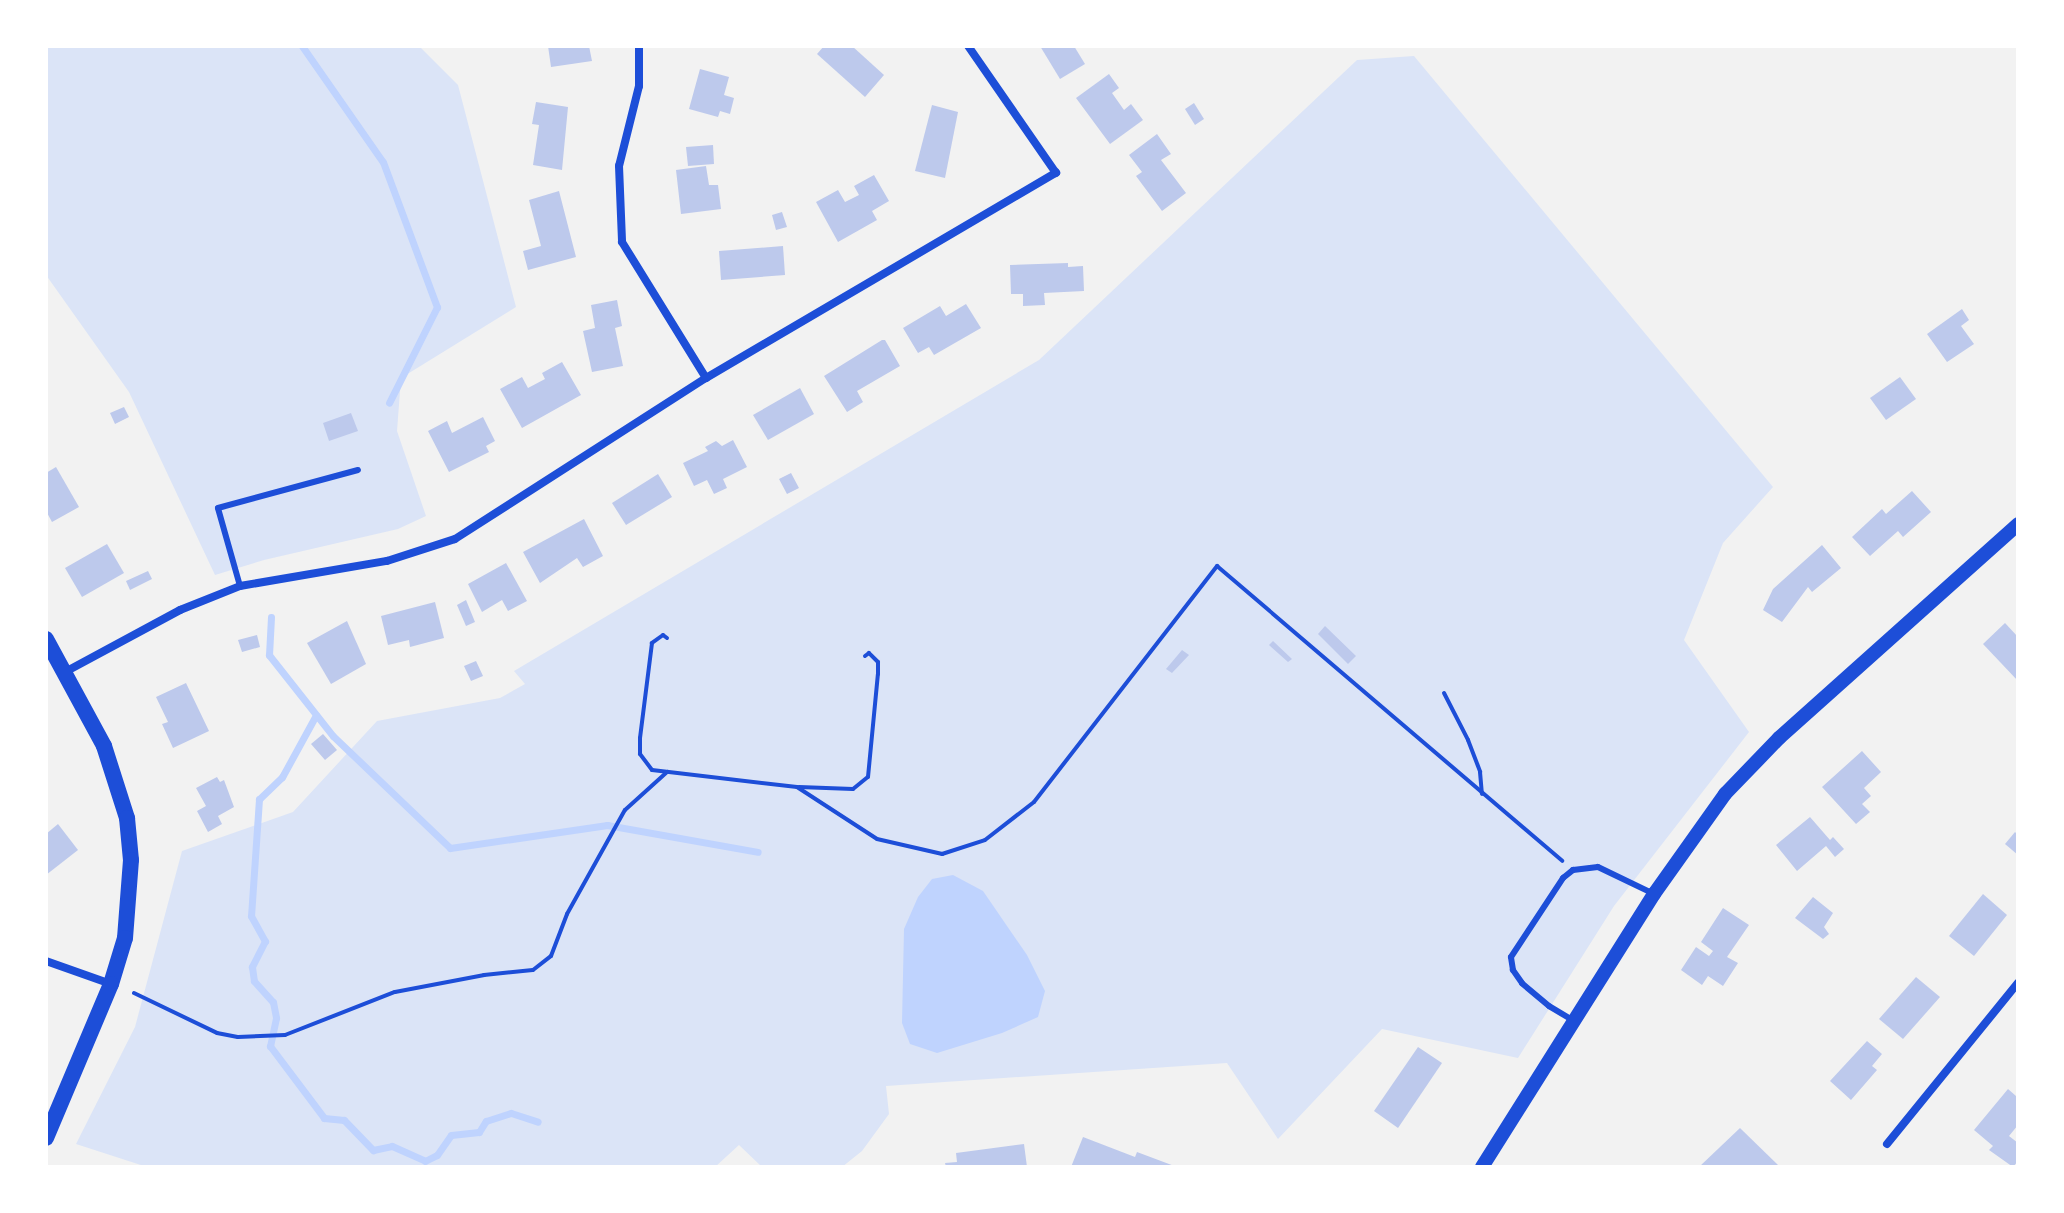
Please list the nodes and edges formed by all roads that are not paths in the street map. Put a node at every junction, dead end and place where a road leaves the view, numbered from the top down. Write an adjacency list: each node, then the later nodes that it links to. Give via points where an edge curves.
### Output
1 (639, 46): 3 (street, via 639,86 619,166 622,242)
2 (968, 46): 3 (street, via 1056,173)
3 (706, 378): 6 (street, via 455,539 387,561)
4 (358, 470): 6 (lane, via 218,508)
5 (2018, 524): 9 (street, via 1779,738 1725,794)
6 (240, 586): 8 (street, via 180,610)
7 (46, 639): 8 (main road)
8 (65, 672): 12 (main road, via 104,746 127,818 131,894)
9 (1654, 894): 13 (street); 13 (lane, via 1598,867 1573,870 1511,957 1522,983)
10 (46, 961): 12 (street)
11 (2018, 983): 15 (street)
12 (111, 984): 14 (main road)
13 (1574, 1021): 16 (street)
14 (46, 1138)
15 (1887, 1144)
16 (1482, 1167)

